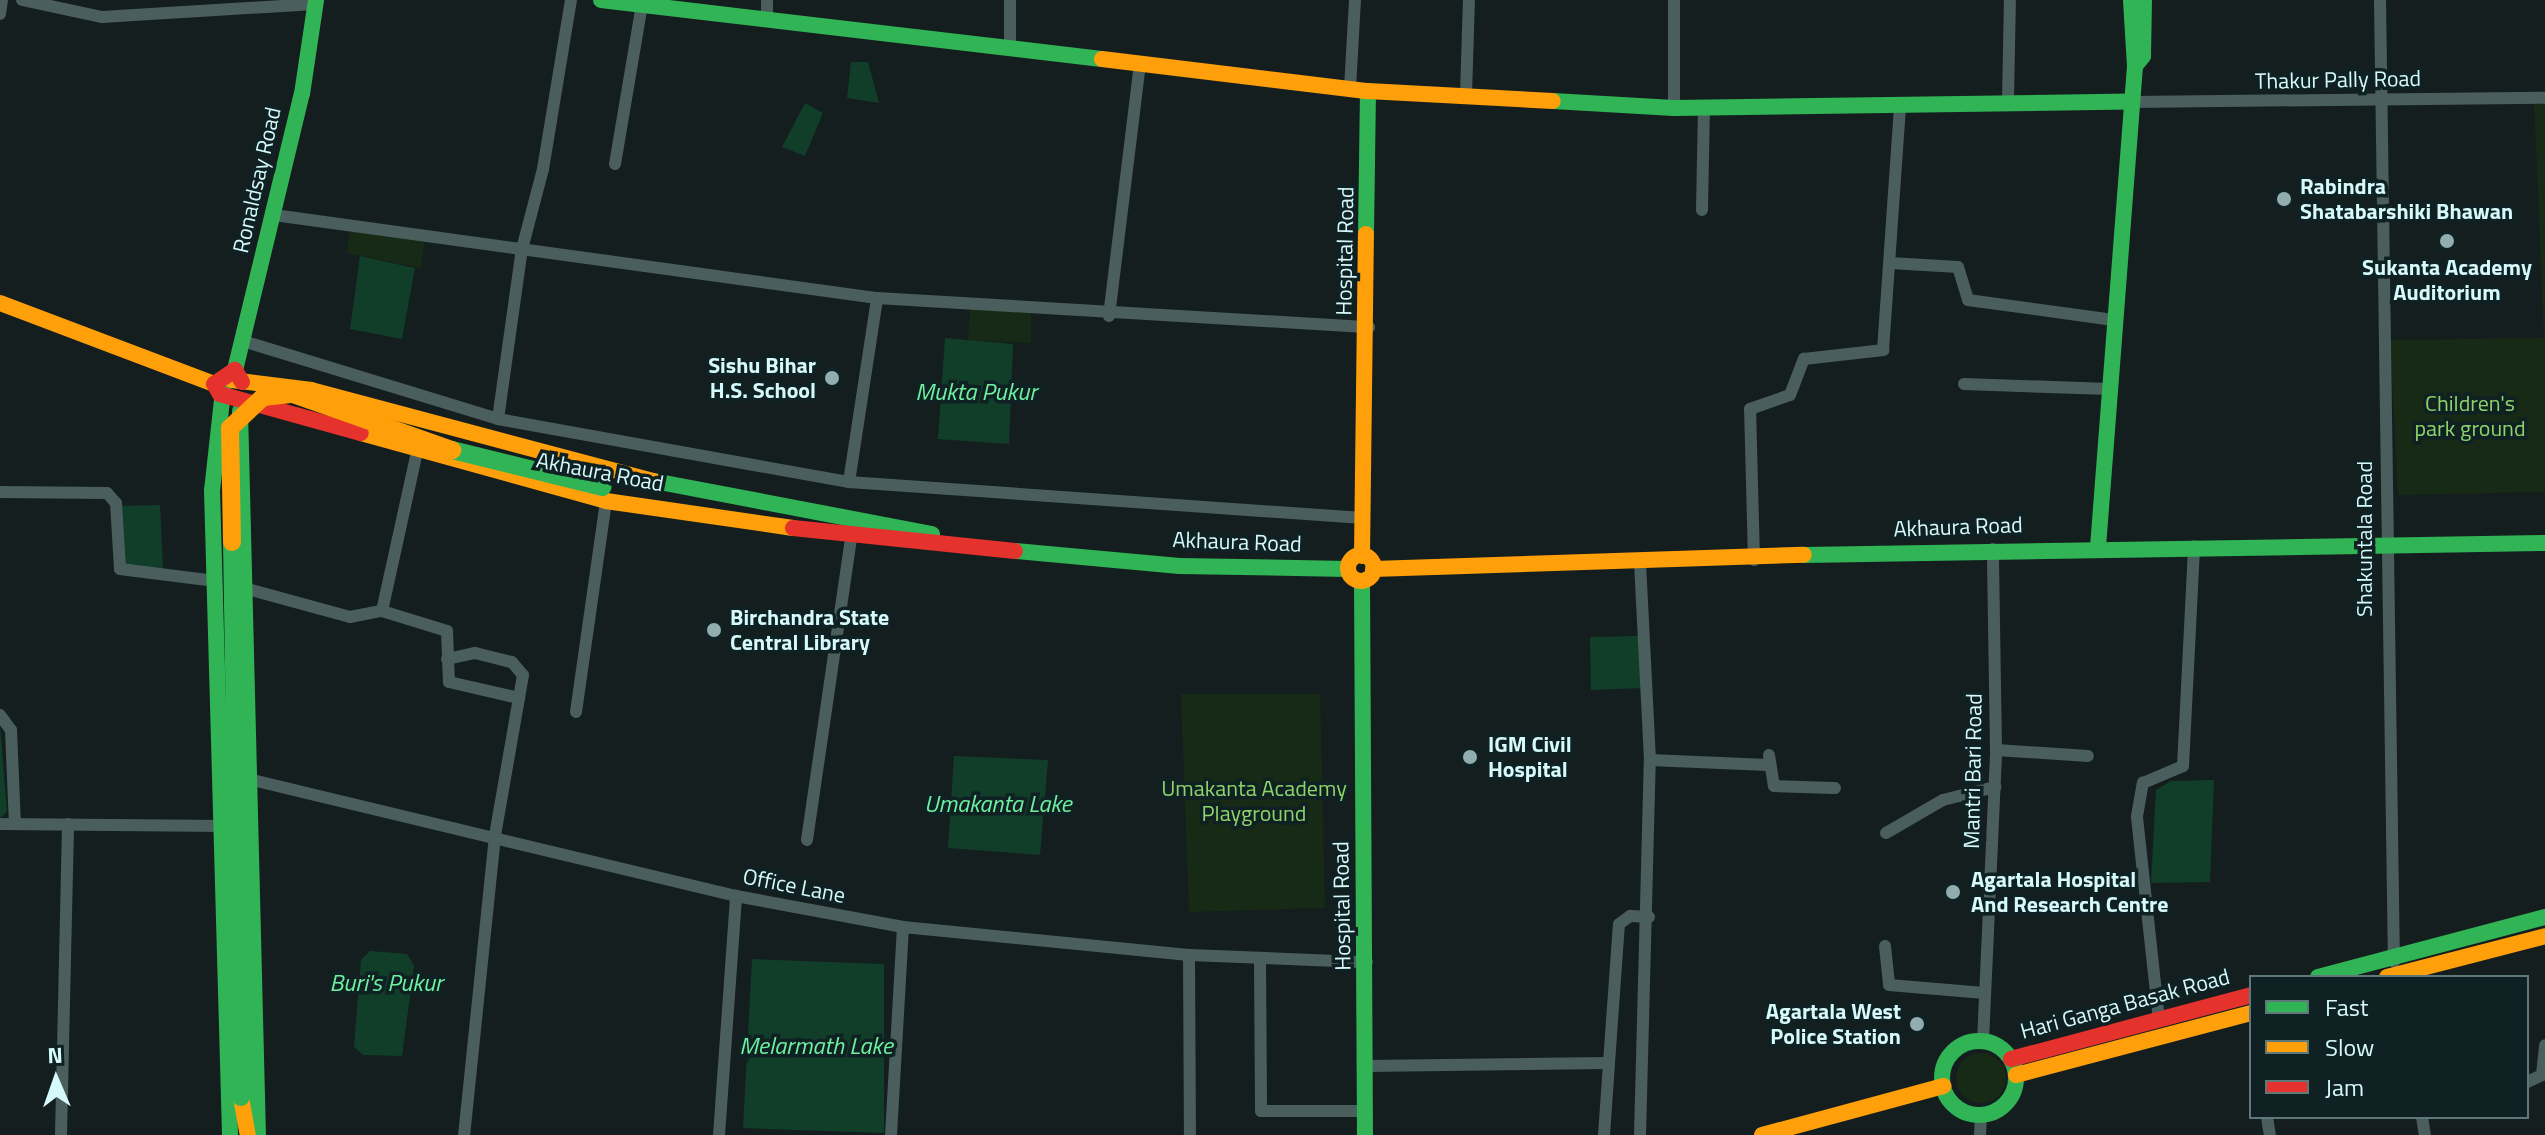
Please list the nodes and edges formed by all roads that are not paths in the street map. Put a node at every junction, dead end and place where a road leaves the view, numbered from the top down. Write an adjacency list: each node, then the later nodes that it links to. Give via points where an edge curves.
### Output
1 (2, 0): 17 (street)
2 (22, 0): 13 (street, via 102,17)
3 (571, 0): 33 (street)
4 (601, 0): 14 (main road)
5 (1010, 0): 18 (street)
6 (1355, 0): 21 (street)
7 (1469, 0): 22 (street)
8 (1674, 0): 28 (street)
9 (2010, 0): 24 (street)
10 (2131, 0): 20 (main road)
11 (2144, 0): 20 (main road, via 2143,56)
12 (2380, 0): 25 (street, Shakuntala Road)
13 (316, 2): 32 (main road, Ronaldsay Road)
14 (652, 4): 15 (main road); 30 (street)
15 (713, 7): 16 (main road)
16 (767, 9): 18 (main road)
17 (0, 14)
18 (1010, 48): 19 (main road)
19 (1140, 64): 21 (main road); 37 (street)
20 (2135, 66): 26 (main road)
21 (1359, 90): 22 (main road); 39 (main road, Hospital Road)
22 (1466, 94): 28 (main road)
23 (2545, 98): 25 (street, Thakur Pally Road)
24 (2008, 100): 26 (main road); 27 (main road)
25 (2382, 100): 26 (street, Thakur Pally Road); 54 (street, Shakuntala Road)
26 (2131, 102): 38 (main road)
27 (1900, 107): 29 (main road); 34 (street)
28 (1674, 108): 29 (main road)
29 (1704, 108): 31 (street)
30 (615, 164)
31 (1702, 210)
32 (274, 215): 33 (street); 40 (main road, Ronaldsay Road)
33 (522, 249): 35 (street); 44 (street)
34 (1890, 263): 38 (street, via 1958,267 1968,300); 57 (street, via 1883,350 1804,359 1790,395 1750,409)
35 (877, 298): 37 (street); 46 (street)
36 (0, 303): 41 (main road, Akhaura Road)
37 (1109, 316): 39 (street)
38 (2114, 320): 43 (main road)
39 (1369, 327): 49 (main road, Hospital Road)
40 (243, 341): 41 (main road, Ronaldsay Road); 44 (street)
41 (229, 384): 45 (main road, Akhaura Road); 52 (main road, Akhaura Road, via 311,390 610,472 853,515); 60 (main road, via 212,453); 61 (main road)
42 (1964, 384): 43 (street)
43 (2110, 389): 55 (main road)
44 (498, 419): 46 (street)
45 (417, 452): 48 (main road, Akhaura Road); 62 (street)
46 (849, 482): 49 (street)
47 (0, 492): 60 (street, via 107,493 116,503 120,569)
48 (604, 494): 50 (main road, Akhaura Road); 52 (main road); 65 (street); 103 (main road, bridge, via 464,454 293,394 263,397 230,428)
49 (1363, 518): 59 (main road, Hospital Road)
50 (851, 537): 52 (main road, Akhaura Road); 80 (street)
51 (2545, 543): 54 (main road, Akhaura Road)
52 (981, 546): 59 (main road, Akhaura Road, via 1179,566)
53 (2194, 546): 54 (main road, Akhaura Road); 55 (main road, Akhaura Road); 95 (street, via 2183,766 2143,783 2137,816)
54 (2385, 546): 90 (street, Shakuntala Road)
55 (2098, 547): 56 (main road, Akhaura Road)
56 (1993, 549): 57 (main road, Akhaura Road); 67 (street, Mantri Bari Road)
57 (1754, 560): 58 (main road, Akhaura Road)
58 (1640, 563): 59 (main road, Akhaura Road); 69 (street)
59 (1361, 569): 89 (main road, Hospital Road)
60 (215, 581): 70 (main road)
61 (244, 588): 62 (street, via 350,617); 71 (main road)
62 (382, 611): 63 (street, via 443,627)
63 (447, 659): 64 (street, via 449,682); 64 (street, via 475,653 512,662 523,675)
64 (519, 698): 79 (street)
65 (576, 712)
66 (0, 715): 75 (street, via 11,730)
67 (1996, 750): 68 (street); 72 (street, Mantri Bari Road)
68 (2088, 756)
69 (1650, 760): 73 (street, via 1768,760 1774,786); 82 (street)
70 (225, 774): 71 (street, Office Lane); 77 (main road)
71 (247, 778): 79 (street, Office Lane); 110 (main road)
72 (1995, 787): 78 (street, via 1943,800); 92 (street, Mantri Bari Road)
73 (1835, 788)
74 (0, 824): 75 (street)
75 (15, 824): 76 (street)
76 (68, 824): 77 (street); 106 (street)
77 (225, 826): 107 (main road)
78 (1886, 833)
79 (495, 836): 81 (street, Office Lane); 111 (street)
80 (807, 840)
81 (736, 896): 84 (street, Office Lane); 112 (street)
82 (1649, 917): 98 (street, via 1630,916 1619,924); 117 (street)
83 (2545, 917): 90 (main road)
84 (903, 927): 87 (street, Office Lane); 113 (street)
85 (2545, 936): 90 (main road)
86 (1885, 946): 92 (street, via 1889,985)
87 (1189, 955): 88 (street, Office Lane); 114 (street)
88 (1260, 960): 89 (street, Office Lane); 104 (street, via 1261,1111)
89 (1367, 962): 99 (main road, Hospital Road)
90 (2394, 971): 91 (main road)
91 (2343, 975)
92 (1985, 993): 96 (street, Mantri Bari Road)
93 (2249, 996): 95 (main road, Hari Ganga Basak Road)
94 (2249, 1013): 100 (main road, Hari Ganga Basak Road)
95 (2159, 1020): 100 (main road, Hari Ganga Basak Road)
96 (1983, 1041): 100 (main road); 102 (main road, via 1952,1053)
97 (2545, 1045): 101 (street, via 2542,1075)
98 (1609, 1063): 99 (street); 116 (street)
99 (1366, 1066): 104 (main road, Hospital Road)
100 (2013, 1067): 105 (main road, via 2007,1102)
101 (2529, 1081)
102 (1943, 1086): 105 (main road, via 1953,1103); 118 (main road)
103 (241, 1097): 108 (main road); 109 (main road)
104 (1365, 1111): 115 (main road, Hospital Road)
105 (1981, 1114): 119 (street)
106 (61, 1135)
107 (230, 1135)
108 (239, 1135)
109 (248, 1135)
110 (258, 1135)
111 (464, 1135)
112 (719, 1135)
113 (891, 1135)
114 (1190, 1135)
115 (1365, 1135)
116 (1604, 1135)
117 (1640, 1135)
118 (1763, 1135)
119 (1980, 1135)

